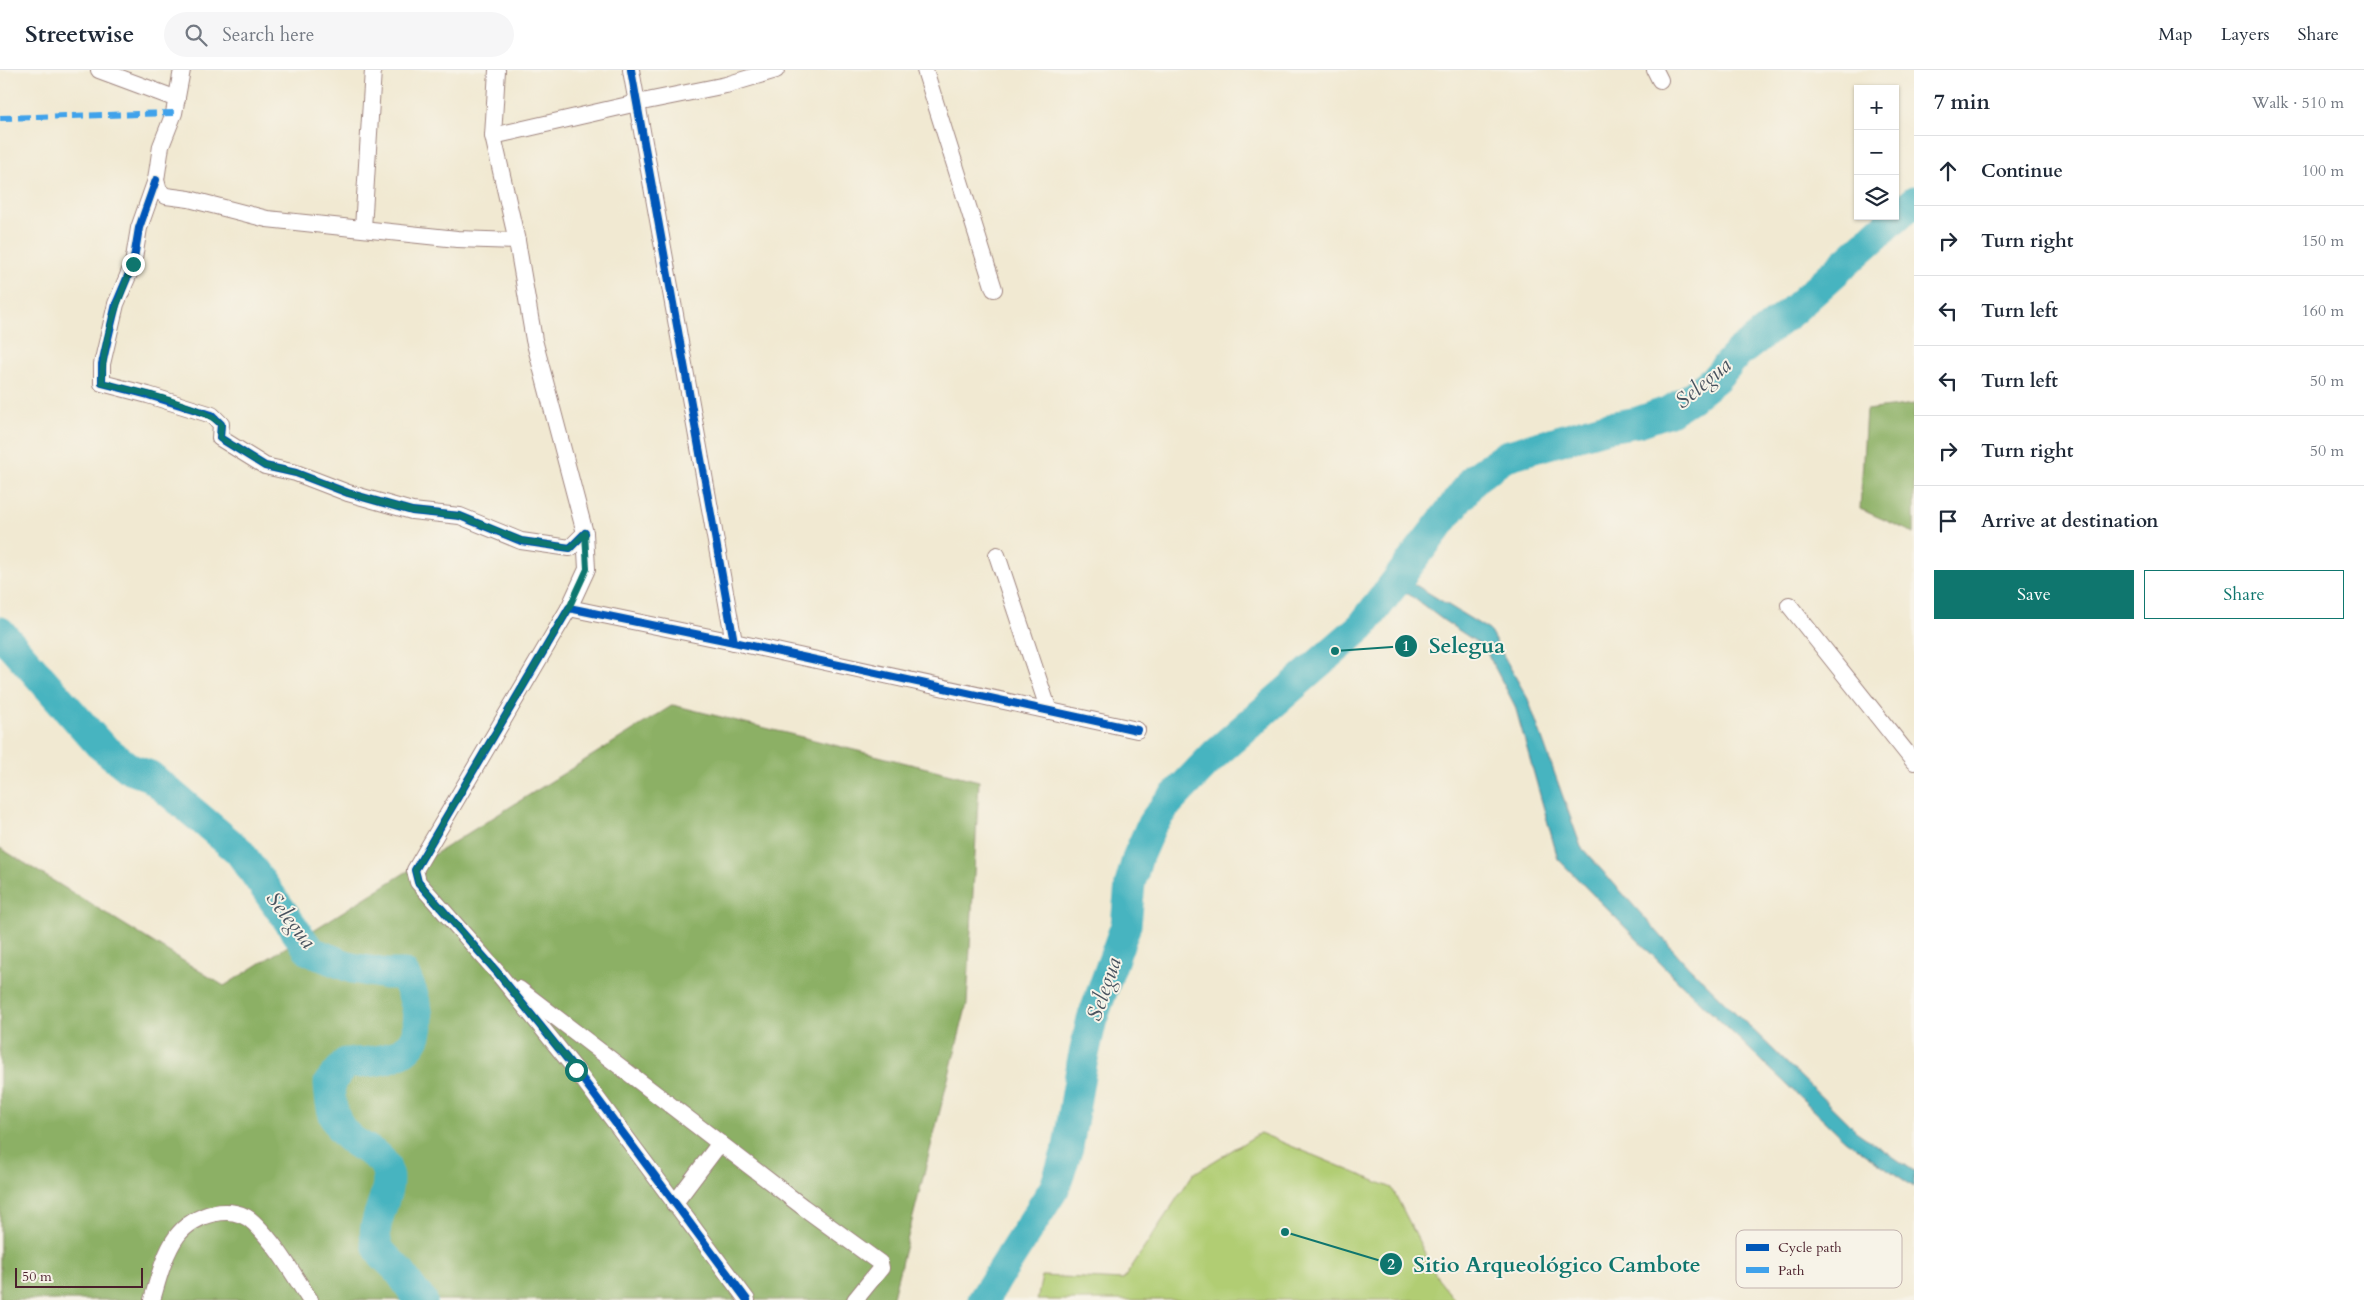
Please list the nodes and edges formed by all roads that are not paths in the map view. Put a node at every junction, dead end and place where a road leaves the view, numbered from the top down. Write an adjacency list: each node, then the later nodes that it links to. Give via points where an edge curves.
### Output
1 (99, 70): 9 (street)
2 (182, 70): 9 (street)
3 (373, 70): 13 (street)
4 (497, 70): 11 (street)
5 (631, 70): 10 (street)
6 (776, 70): 8 (street)
7 (925, 70): 15 (street)
8 (725, 78): 10 (street)
9 (176, 99): 12 (street)
10 (637, 103): 11 (street); 20 (street)
11 (493, 136): 14 (street)
12 (156, 180): 13 (street, via 159,191 166,196 267,219); 16 (street, via 140,228 133,264 116,304 102,364 102,383 148,394 212,416 221,424 220,438 265,466 296,473 348,493 412,511 460,516 522,541 550,546 570,548)
13 (363, 228): 14 (street, via 457,239)
14 (516, 241): 16 (street, via 534,340)
15 (994, 289)
16 (585, 533): 19 (street, via 587,569)
17 (997, 555): 21 (street)
18 (1790, 605): 23 (street)
19 (569, 608): 20 (street); 24 (street, via 415,870 418,882)
20 (734, 642): 21 (street)
21 (1049, 711): 22 (street)
22 (1137, 730)
23 (1914, 762)
24 (497, 972): 25 (street); 26 (street, via 576,1070)
25 (720, 1143): 26 (street); 30 (street, via 880,1263 881,1268 872,1281)
26 (674, 1204): 29 (street)
27 (152, 1300): 28 (street, via 177,1236 198,1219 222,1211 241,1214 254,1222)
28 (310, 1300)
29 (747, 1300)
30 (854, 1300)

